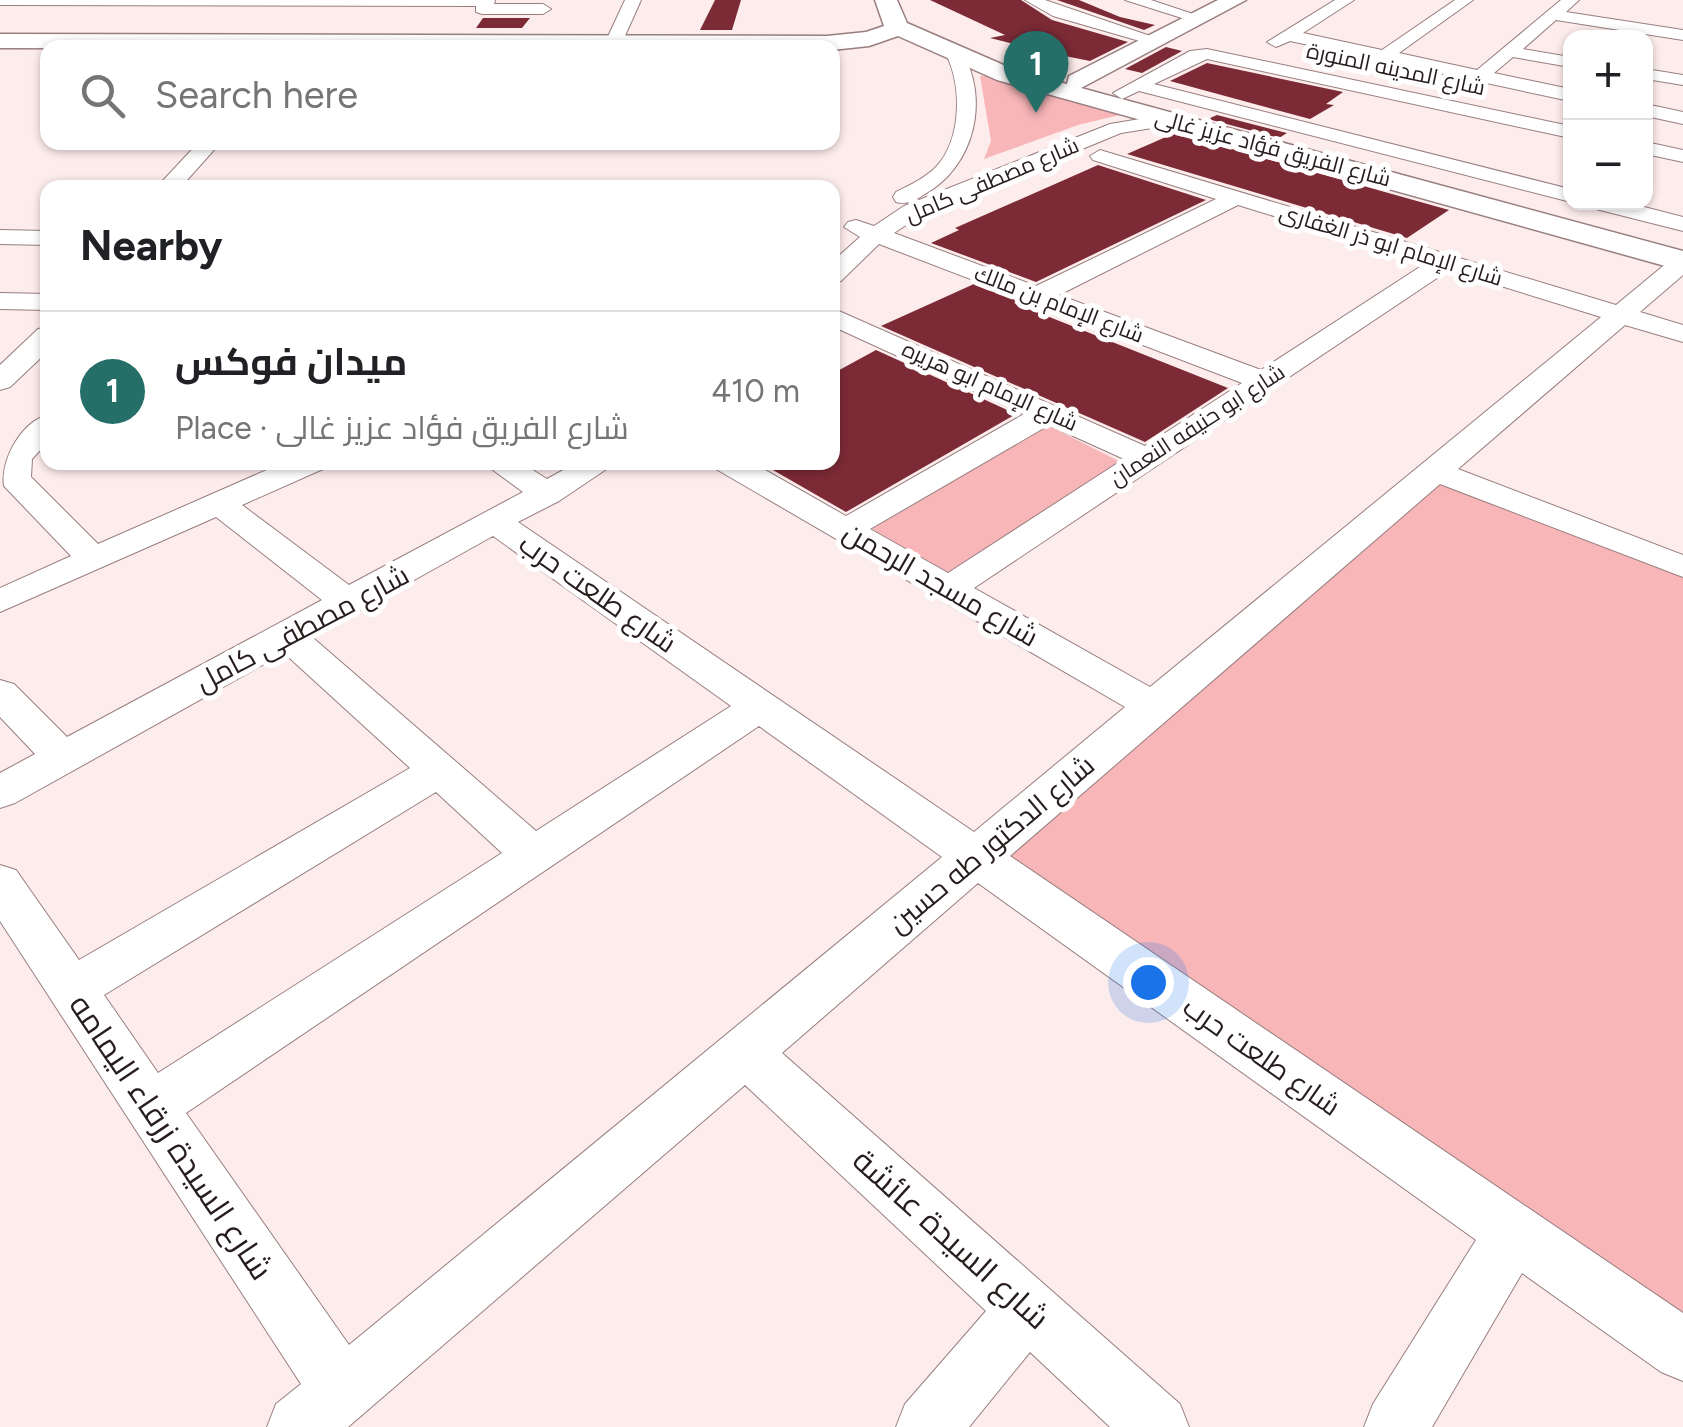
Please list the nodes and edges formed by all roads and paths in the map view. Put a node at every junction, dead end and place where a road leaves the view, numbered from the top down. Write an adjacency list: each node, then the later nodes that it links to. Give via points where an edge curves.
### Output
1 (0, 0): 2 (street)
2 (101, 0): 3 (street); 29 (street)
3 (127, 0): 4 (street)
4 (185, 0): 5 (street)
5 (199, 0): 6 (street); 24 (street)
6 (243, 0): 7 (street)
7 (302, 0): 8 (street); 25 (street)
8 (374, 0): 17 (street)
9 (633, 0): 38 (street)
10 (886, 0): 27 (street, via 892,20)
11 (1033, 0): 32 (street)
12 (1133, 0): 22 (street)
13 (1213, 0): 22 (street)
14 (1235, 0): 32 (street)
15 (1346, 0): 30 (street)
16 (1464, 0): 45 (street)
17 (424, 1): 20 (street); 26 (street)
18 (1534, 2): 21 (street)
19 (546, 4): 20 (street); 37 (street)
20 (484, 7): 26 (street); 36 (street)
21 (1562, 7): 31 (street); 42 (street)
22 (1185, 14): 32 (street)
23 (0, 17): 29 (street)
24 (175, 17): 25 (street); 29 (street)
25 (282, 17): 26 (street)
26 (409, 17)
27 (909, 20): 39 (street, via 880,36); 44 (street, شارع الفريق فؤاد عزيز غالى); 50 (street, شارع الفريق فؤاد عزيز غالى)
28 (101, 25): 29 (street)
29 (75, 29): 33 (street); 40 (street)
30 (1288, 35): 45 (street); 47 (street)
31 (1683, 36)
32 (1149, 39): 50 (street)
33 (111, 40)
34 (208, 40): 35 (street)
35 (391, 40)
36 (458, 40)
37 (522, 40)
38 (615, 40)
39 (840, 42)
40 (0, 44): 41 (street)
41 (40, 45)
42 (1512, 52): 46 (street); 49 (street)
43 (840, 54): 54 (street, via 902,59 938,71)
44 (954, 54): 54 (street, شارع مصطفى كامل, via 965,76); 57 (street, شارع الفريق فؤاد عزيز غالى, via 1006,75)
45 (1384, 56): 49 (street)
46 (1563, 61)
47 (1244, 62): 52 (street, شارع المدينه المنورة, via 1196,54); 55 (street, شارع المدينه المنورة)
48 (1653, 75): 51 (street)
49 (1484, 77): 53 (street); 55 (street)
50 (1069, 78): 52 (street, شارع الفريق فؤاد عزيز غالى)
51 (1683, 80)
52 (1129, 89): 57 (street, شارع الفريق فؤاد عزيز غالى)
53 (1563, 94)
54 (964, 98): 65 (street, شارع مصطفى كامل, via 961,136)
55 (1453, 107): 59 (street); 60 (street, شارع المدينه المنورة)
56 (1653, 112): 58 (street)
57 (1190, 115): 63 (street); 66 (street, شارع مصطفى كامل, via 1126,125); 68 (street); 69 (street, شارع الفريق فؤاد عزيز غالى); 80 (street, شارع الفريق فؤاد عزيز غالى)
58 (1683, 118)
59 (1435, 124)
60 (1563, 131)
61 (204, 150): 67 (street)
62 (1653, 150): 64 (street)
63 (1100, 156): 71 (street, شارع الإمام ابو ذر الغفارى); 74 (street)
64 (1683, 156)
65 (950, 163): 66 (street, via 970,173); 74 (street, شارع مصطفى كامل)
66 (1005, 172): 74 (street, شارع مصطفى كامل, via 912,211)
67 (175, 180)
68 (1539, 188): 69 (street); 70 (street)
69 (1483, 190): 77 (street, شارع الفريق فؤاد عزيز غالى)
70 (1563, 194)
71 (1235, 198): 79 (street, شارع الإمام ابو ذر الغفارى); 82 (street)
72 (1628, 210): 73 (street)
73 (1683, 224)
74 (874, 235): 78 (street, شارع مصطفى كامل); 81 (street, شارع مصطفى كامل); 82 (street, شارع الإمام بن مالك)
75 (0, 237): 76 (street)
76 (40, 238)
77 (1683, 244)
78 (840, 246)
79 (1445, 262): 85 (street, شارع الإمام ابو ذر الغفارى); 90 (street, شارع ابو حنيفه النعمان)
80 (1683, 262): 85 (street, شارع الدكتور طه حسين)
81 (840, 268)
82 (1038, 296): 90 (street, شارع الإمام بن مالك)
83 (0, 301): 84 (street)
84 (40, 302)
85 (1620, 314): 87 (street, شارع الإمام ابو ذر الغفارى); 99 (street, شارع الدكتور طه حسين)
86 (840, 320): 91 (street, شارع الإمام ابو هريره)
87 (1683, 334)
88 (36, 358): 89 (street)
89 (0, 381)
90 (1262, 381): 93 (street, شارع ابو حنيفه النعمان)
91 (1049, 412): 93 (street, شارع الإمام ابو هريره); 103 (street)
92 (40, 432): 94 (street)
93 (1147, 458): 106 (street, شارع ابو حنيفه النعمان)
94 (7, 465): 104 (street)
95 (288, 470): 101 (street)
96 (510, 470): 100 (street)
97 (588, 470): 100 (street, شارع مصطفى كامل)
98 (741, 470): 103 (street, شارع مسجد الرحمن)
99 (1435, 471): 105 (street); 112 (street, شارع الدكتور طه حسين)
100 (548, 494): 102 (street, شارع مصطفى كامل)
101 (219, 504): 104 (street); 108 (street)
102 (496, 523): 108 (street, شارع مصطفى كامل); 111 (street, شارع طلعت حرب)
103 (845, 530): 106 (street, شارع مسجد الرحمن)
104 (93, 559): 107 (street)
105 (1680, 561)
106 (949, 589): 112 (street, شارع مسجد الرحمن)
107 (0, 601)
108 (349, 603): 109 (street, شارع مصطفى كامل)
109 (288, 636): 113 (street, شارع مصطفى كامل); 114 (street)
110 (0, 693): 113 (street)
111 (760, 706): 116 (street); 117 (street, شارع طلعت حرب)
112 (1155, 706): 117 (street, شارع الدكتور طه حسين)
113 (63, 758): 115 (street, شارع مصطفى كامل)
114 (440, 770): 116 (street); 119 (street)
115 (0, 792)
116 (534, 855): 121 (street)
117 (976, 857): 120 (street, شارع الدكتور طه حسين); 122 (street, شارع طلعت حرب)
118 (0, 883): 119 (street, شارع السيدة زرقاء اليمامه)
119 (72, 989): 121 (street, شارع السيدة زرقاء اليمامه)
120 (745, 1052): 123 (street, شارع السيدة عائشة); 125 (street, شارع الدكتور طه حسين)
121 (150, 1106): 125 (street, شارع السيدة زرقاء اليمامه)
122 (1514, 1232): 124 (street, شارع طلعت حرب); 129 (street)
123 (1028, 1309): 127 (street); 128 (street, شارع السيدة عائشة)
124 (1683, 1350)
125 (343, 1391): 126 (street, شارع الدكتور طه حسين)
126 (300, 1427)
127 (928, 1427)
128 (1157, 1427)
129 (1396, 1427)

